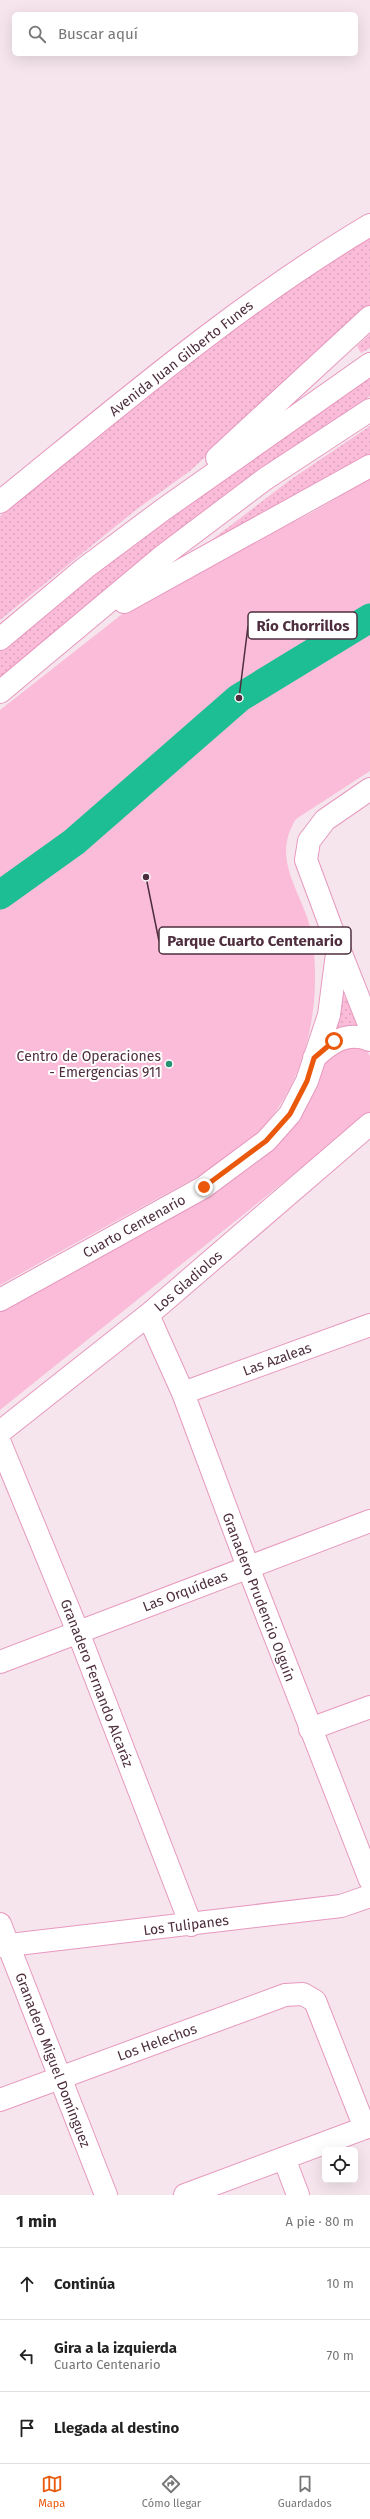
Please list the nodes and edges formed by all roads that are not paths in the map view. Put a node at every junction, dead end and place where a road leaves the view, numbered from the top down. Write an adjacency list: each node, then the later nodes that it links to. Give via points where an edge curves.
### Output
1 (370, 225): 6 (main road, Avenida Juan Gilberto Funes, via 326,251 216,328)
2 (370, 317): 7 (main road)
3 (370, 364): 7 (main road)
4 (370, 410): 8 (main road, via 265,479 164,555)
5 (370, 466): 8 (main road)
6 (0, 502)
7 (164, 509): 9 (main road, via 85,568)
8 (76, 629): 10 (main road)
9 (0, 639)
10 (0, 692)
11 (370, 789): 12 (main road, via 325,820 309,841 306,860)
12 (338, 946): 13 (main road); 15 (main road, Cuarto Centenario, via 329,1015)
13 (370, 1027)
14 (370, 1040): 15 (main road, via 359,1036 347,1036 334,1041)
15 (314, 1058): 17 (main road, Cuarto Centenario, via 307,1081 290,1114 266,1141 240,1162 204,1187)
16 (370, 1124): 18 (main road, Los Gladiolos)
17 (0, 1300)
18 (148, 1314): 20 (main road, Granadero Prudencio Olguín); 21 (main road, Los Gladiolos)
19 (370, 1325): 20 (main road, Las Azaleas)
20 (183, 1393): 24 (main road, Granadero Prudencio Olguín)
21 (0, 1432)
22 (0, 1443): 25 (main road, Granadero Fernando Alcaráz)
23 (370, 1521): 24 (main road, Las Orquídeas)
24 (248, 1567): 25 (main road, Las Orquídeas); 28 (main road, Granadero Prudencio Olguín)
25 (78, 1632): 26 (main road, Las Orquídeas); 32 (main road, Granadero Fernando Alcaráz)
26 (0, 1662)
27 (370, 1706): 28 (main road)
28 (310, 1729): 29 (main road, Granadero Prudencio Olguín)
29 (370, 1880)
30 (370, 1896): 32 (main road, Los Tulipanes, via 341,1906)
31 (0, 1924): 33 (main road, Granadero Miguel Domínguez)
32 (191, 1925): 33 (main road, Los Tulipanes)
33 (4, 1946): 34 (main road, Granadero Miguel Domínguez)
34 (60, 2078): 35 (main road, Los Helechos); 36 (main road, Los Helechos, via 285,1995 303,1994 315,2001); 38 (main road, Granadero Miguel Domínguez)
35 (0, 2100)
36 (368, 2127): 37 (main road)
37 (284, 2158): 39 (main road); 40 (main road)
38 (106, 2195)
39 (185, 2195)
40 (298, 2195)

